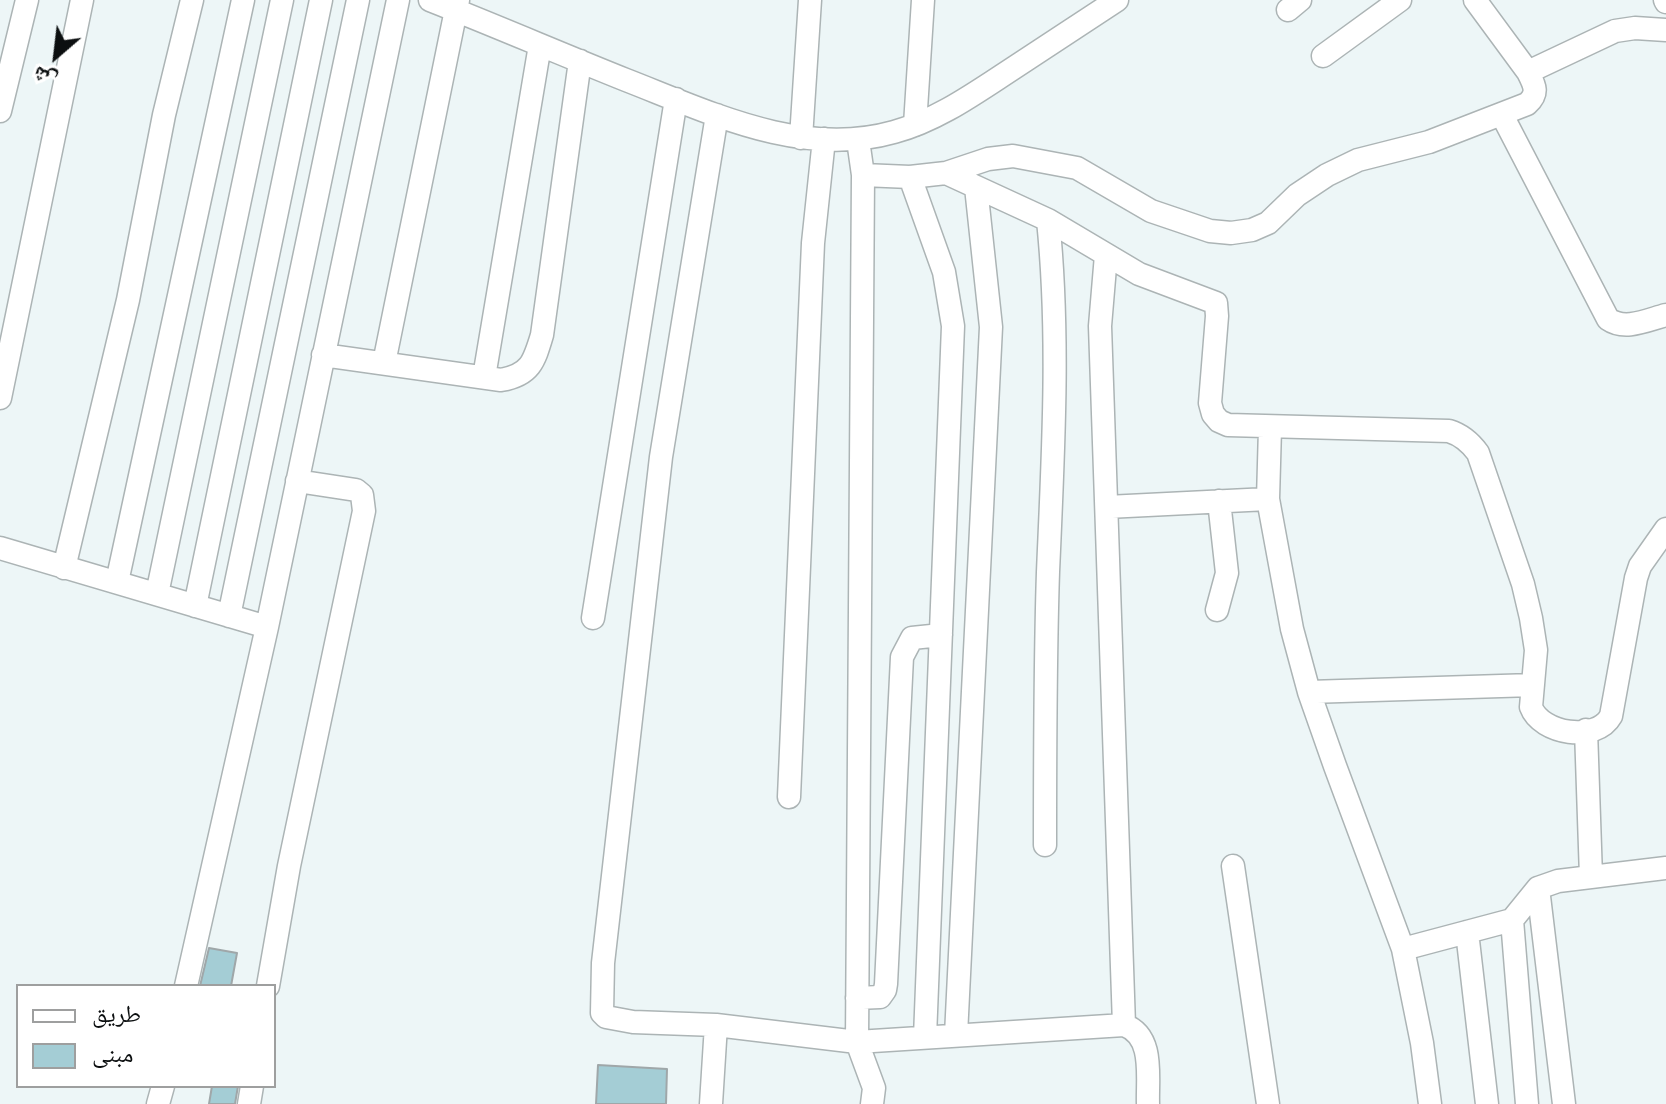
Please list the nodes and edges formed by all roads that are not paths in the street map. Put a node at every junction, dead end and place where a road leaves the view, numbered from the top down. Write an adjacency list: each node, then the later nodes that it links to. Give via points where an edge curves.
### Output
1 (27, 0): 22 (street)
2 (82, 0): 39 (street)
3 (192, 0): 47 (street)
4 (243, 0): 48 (street)
5 (282, 0): 49 (street)
6 (321, 0): 50 (street)
7 (358, 0): 52 (street)
8 (398, 0): 36 (street)
9 (430, 0): 15 (street)
10 (810, 0): 26 (street)
11 (923, 0): 25 (street)
12 (1117, 0): 25 (street, via 967,99)
13 (1400, 0): 18 (street)
14 (1475, 0): 20 (street)
15 (458, 6): 17 (street); 37 (street)
16 (1666, 30): 20 (street, via 1615,31)
17 (540, 45): 19 (street); 38 (street)
18 (1323, 56)
19 (580, 61): 21 (street); 38 (street, via 536,355 517,377)
20 (1528, 72): 24 (street, via 1536,88 1534,97)
21 (676, 99): 23 (street); 53 (street)
22 (0, 111)
23 (717, 115): 26 (street); 71 (street, via 661,457 600,1004 606,1017 617,1020)
24 (1502, 115): 29 (street, via 1358,160 1297,195 1268,223 1231,233 1151,211 1067,165 1013,156); 35 (street, via 1608,319 1627,325)
25 (915, 125): 28 (street)
26 (801, 138): 27 (street)
27 (824, 139): 28 (street); 59 (street, via 813,243)
28 (858, 140): 30 (street)
29 (946, 173): 31 (street); 32 (street)
30 (863, 175): 31 (street); 70 (street)
31 (910, 177): 55 (street, via 944,272 953,326)
32 (976, 187): 33 (street); 73 (street, via 991,327)
33 (1048, 220): 34 (street); 60 (street, via 1054,341)
34 (1106, 255): 40 (street, via 1139,274 1216,303 1213,414 1228,425); 44 (street, via 1100,326)
35 (1666, 315)
36 (323, 355): 37 (street); 41 (street)
37 (384, 363): 38 (street)
38 (484, 377)
39 (0, 398)
40 (1270, 428): 42 (street); 56 (street, via 1449,431 1472,444 1523,584 1536,650)
41 (297, 481): 54 (street); 69 (street, via 356,490 364,511)
42 (1268, 499): 43 (street); 57 (street)
43 (1219, 501): 44 (street); 51 (street, via 1227,573)
44 (1107, 507): 72 (street)
45 (1666, 529): 58 (street, via 1636,578 1611,716 1607,724)
46 (0, 548): 47 (street)
47 (64, 568): 48 (street)
48 (117, 582): 49 (street)
49 (157, 594): 50 (street)
50 (195, 606): 52 (street)
51 (1217, 610)
52 (229, 616): 54 (street)
53 (593, 618)
54 (267, 627): 68 (street)
55 (941, 635): 70 (street, via 912,638 902,657 886,984 880,997); 74 (street)
56 (1533, 685): 57 (street); 58 (street, via 1531,707 1539,720 1564,731)
57 (1309, 692): 67 (street)
58 (1586, 730): 63 (street)
59 (789, 797)
60 (1045, 845)
61 (1233, 866): 79 (street)
62 (1666, 868): 63 (street)
63 (1591, 877): 64 (street)
64 (1538, 888): 65 (street); 83 (street)
65 (1512, 920): 66 (street); 82 (street)
66 (1467, 932): 67 (street); 81 (street)
67 (1403, 949): 80 (street)
68 (186, 984)
69 (268, 984)
70 (857, 998): 75 (street)
71 (716, 1025): 75 (street); 76 (street)
72 (1124, 1025): 73 (street); 78 (street, via 1135,1029 1146,1048)
73 (956, 1035): 74 (street)
74 (925, 1037): 75 (street)
75 (857, 1042): 77 (street, via 874,1088)
76 (711, 1104)
77 (872, 1104)
78 (1148, 1104)
79 (1268, 1104)
80 (1430, 1104)
81 (1487, 1104)
82 (1527, 1104)
83 (1564, 1104)

